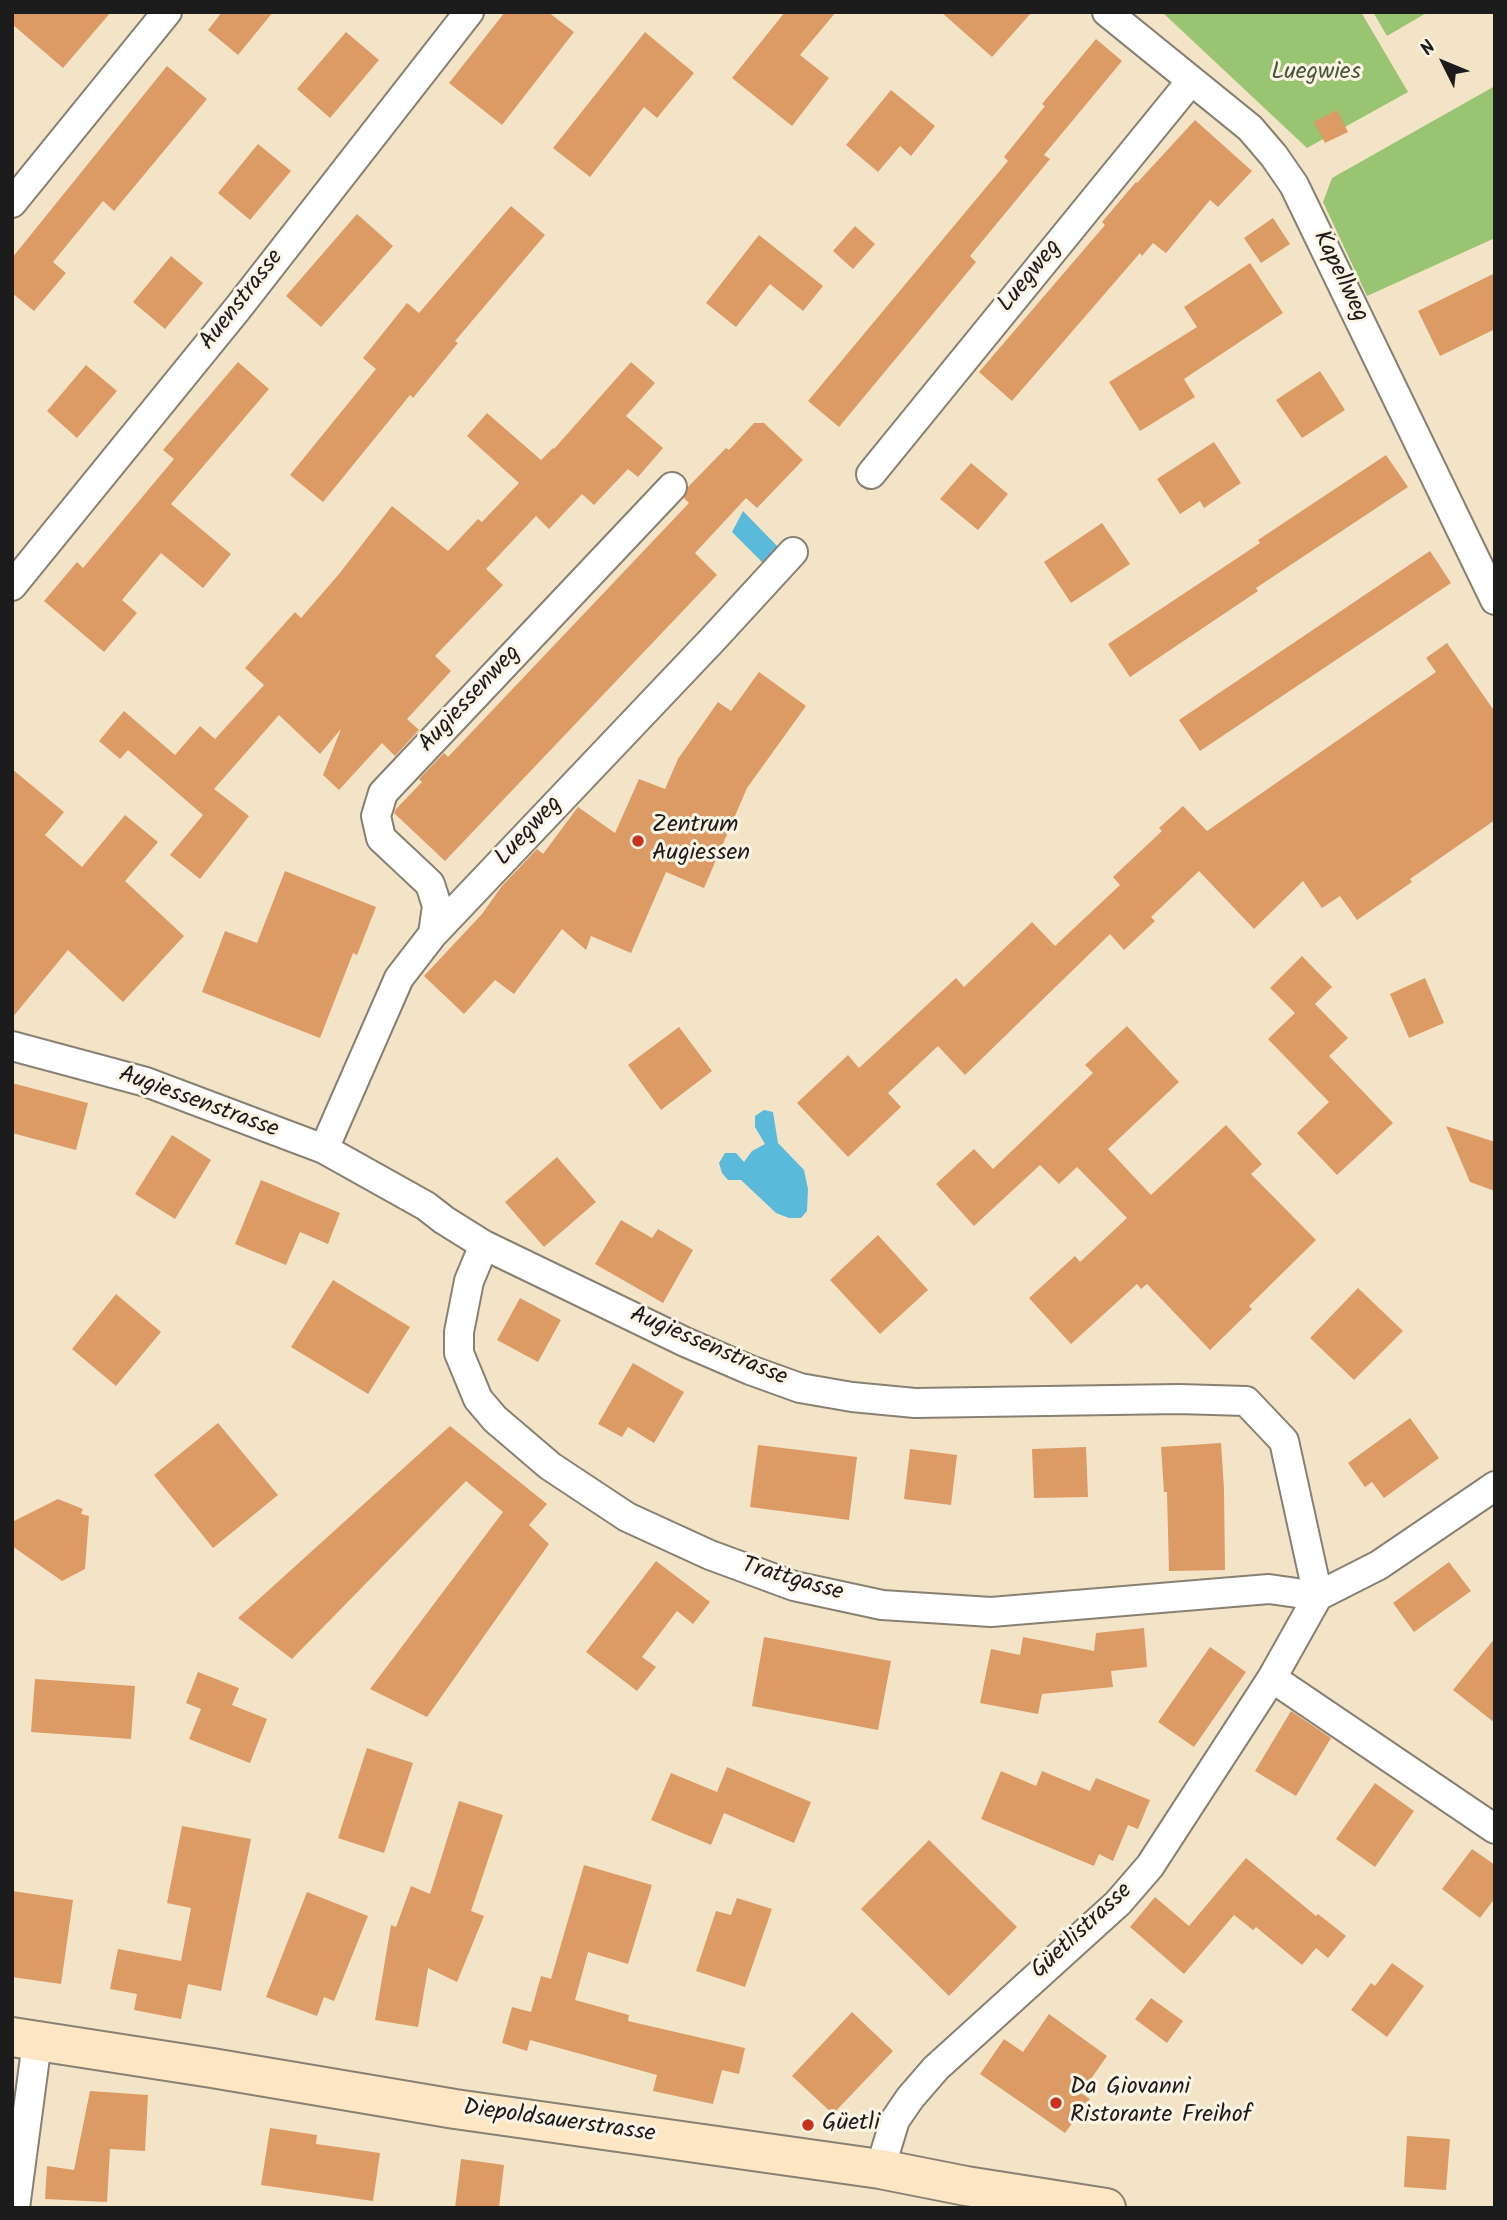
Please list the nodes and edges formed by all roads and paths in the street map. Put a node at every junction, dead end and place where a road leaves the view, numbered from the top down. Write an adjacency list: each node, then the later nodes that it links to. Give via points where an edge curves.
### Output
1 (167, 12): 5 (street)
2 (469, 12): 9 (street, Auenstrasse, via 238,308)
3 (1107, 12): 4 (street, Kapellweg)
4 (1191, 80): 6 (street, Luegweg); 10 (street, Kapellweg, via 1250,128 1294,185)
5 (12, 203)
6 (871, 474)
7 (672, 486): 11 (street, Augiessenweg, via 383,793 376,816 381,838 430,884 437,906)
8 (793, 552): 11 (street, Luegweg)
9 (12, 586)
10 (1495, 600)
11 (433, 934): 13 (street, Luegweg, via 399,978)
12 (12, 1046): 13 (street, Augiessenstrasse, via 146,1082)
13 (324, 1149): 14 (street, Augiessenstrasse, via 426,1206)
14 (484, 1245): 16 (street, Augiessenstrasse, via 685,1342 800,1388 915,1403 1246,1401 1284,1441); 16 (street, Trattgasse, via 469,1281 459,1332 459,1353 478,1399 550,1466 627,1517 710,1555 794,1586 883,1605 991,1612 1269,1589)
15 (1495, 1486): 16 (street, via 1379,1565)
16 (1318, 1596): 17 (street, Güetlistrasse)
17 (1272, 1678): 18 (street); 20 (street, Güetlistrasse, via 1150,1866 1118,1903 936,2068 895,2120)
18 (1495, 1829)
19 (24, 2039): 20 (main road, Diepoldsauerstrasse, via 443,2107); 21 (street)
20 (880, 2169): 22 (main road, Diepoldsauerstrasse)
21 (15, 2208)
22 (1106, 2208)

